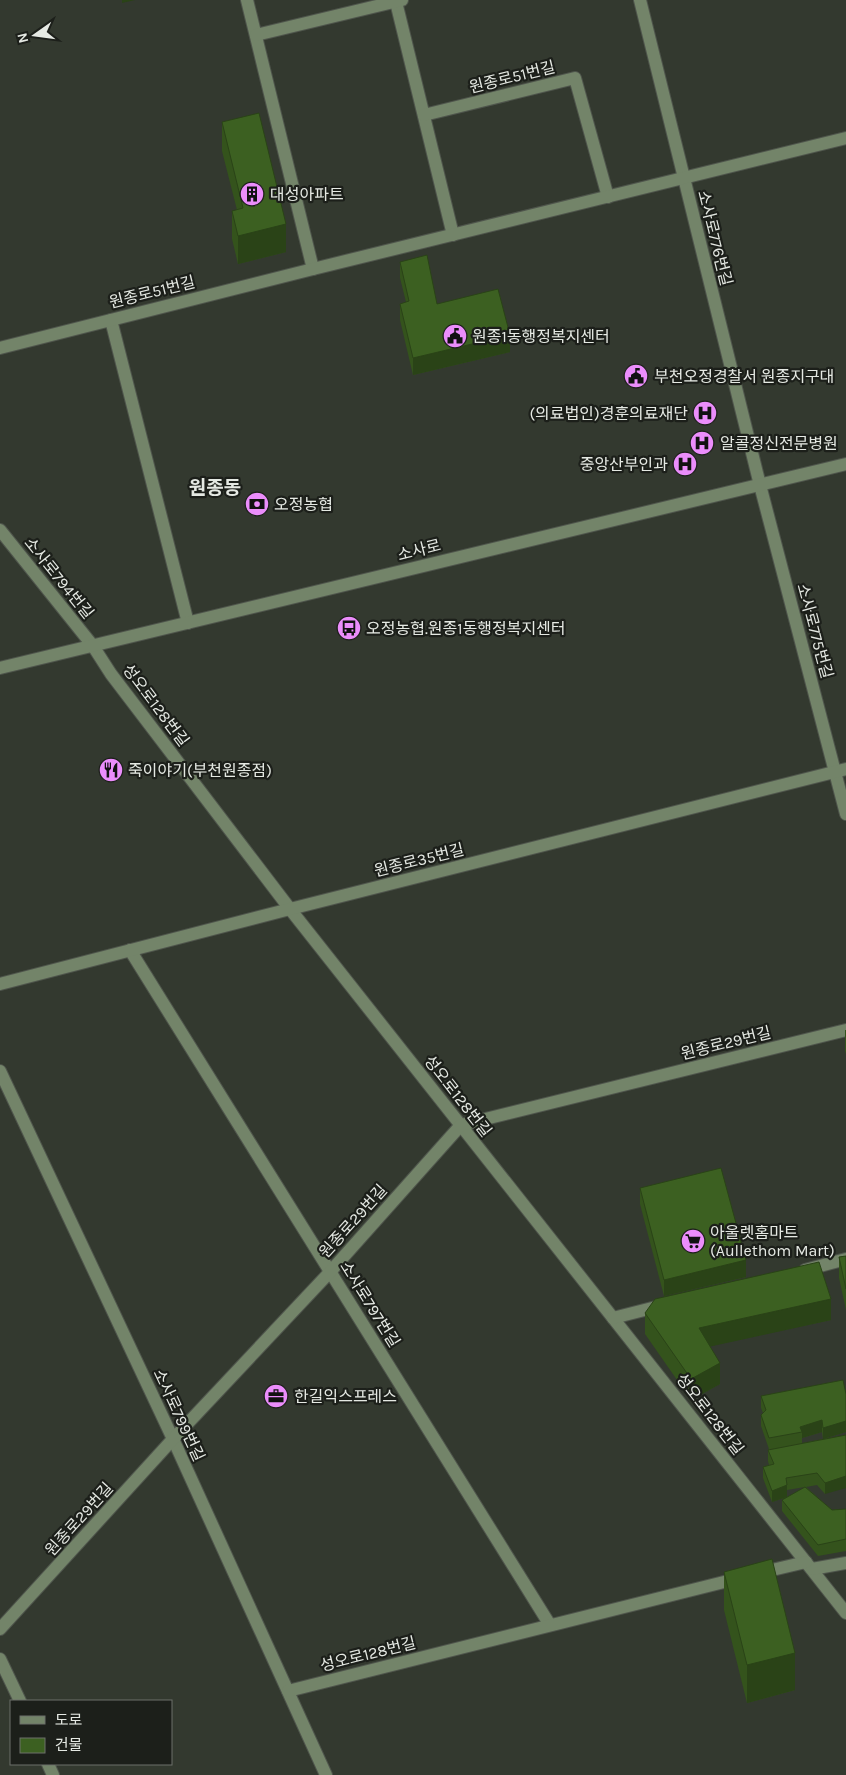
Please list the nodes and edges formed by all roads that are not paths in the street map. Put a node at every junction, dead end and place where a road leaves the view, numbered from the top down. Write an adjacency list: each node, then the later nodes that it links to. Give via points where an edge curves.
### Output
1 (248, 0): 4 (street)
2 (640, 0): 7 (street, 소사로776번길)
3 (399, 1): 4 (street); 5 (street)
4 (256, 35): 10 (street)
5 (424, 115): 8 (street, 원종로51번길, via 575,78); 9 (street)
6 (846, 138): 7 (street, 원종로51번길)
7 (684, 178): 8 (street, 원종로51번길); 14 (street, 소사로776번길)
8 (608, 197): 9 (street, 원종로51번길)
9 (453, 235): 10 (street, 원종로51번길)
10 (313, 268): 11 (street, 원종로51번길)
11 (111, 320): 12 (street, 원종로51번길); 16 (street)
12 (0, 348)
13 (846, 464): 14 (street, 소사로)
14 (760, 484): 16 (street, 소사로); 19 (street, 소사로775번길)
15 (0, 530): 17 (street, 소사로794번길)
16 (188, 623): 17 (street, 소사로)
17 (93, 646): 18 (street, 소사로); 21 (street, 성오로128번길)
18 (0, 668)
19 (841, 771): 20 (street, 소사로775번길); 21 (street, 원종로35번길)
20 (846, 814)
21 (290, 909): 22 (street, 원종로35번길); 26 (street, 성오로128번길)
22 (130, 950): 23 (street, 원종로35번길); 28 (street, 소사로797번길)
23 (0, 984)
24 (846, 1030): 26 (street, 원종로29번길)
25 (0, 1070): 32 (street, 소사로799번길)
26 (461, 1125): 28 (street, 원종로29번길); 31 (street, 성오로128번길)
27 (846, 1259): 29 (street)
28 (330, 1272): 32 (street, 원종로29번길); 36 (street, 소사로797번길)
29 (790, 1273)
30 (678, 1301): 31 (street)
31 (613, 1318): 34 (street, 성오로128번길)
32 (173, 1439): 37 (street, 원종로29번길); 39 (street, 소사로799번길)
33 (846, 1563): 34 (street, 성오로128번길)
34 (809, 1566): 35 (street, 성오로128번길); 36 (street, 성오로128번길)
35 (846, 1613)
36 (550, 1625): 39 (street, 성오로128번길)
37 (0, 1629)
38 (0, 1659): 40 (street)
39 (288, 1690): 41 (street, 소사로799번길)
40 (20, 1700)
41 (326, 1775)

